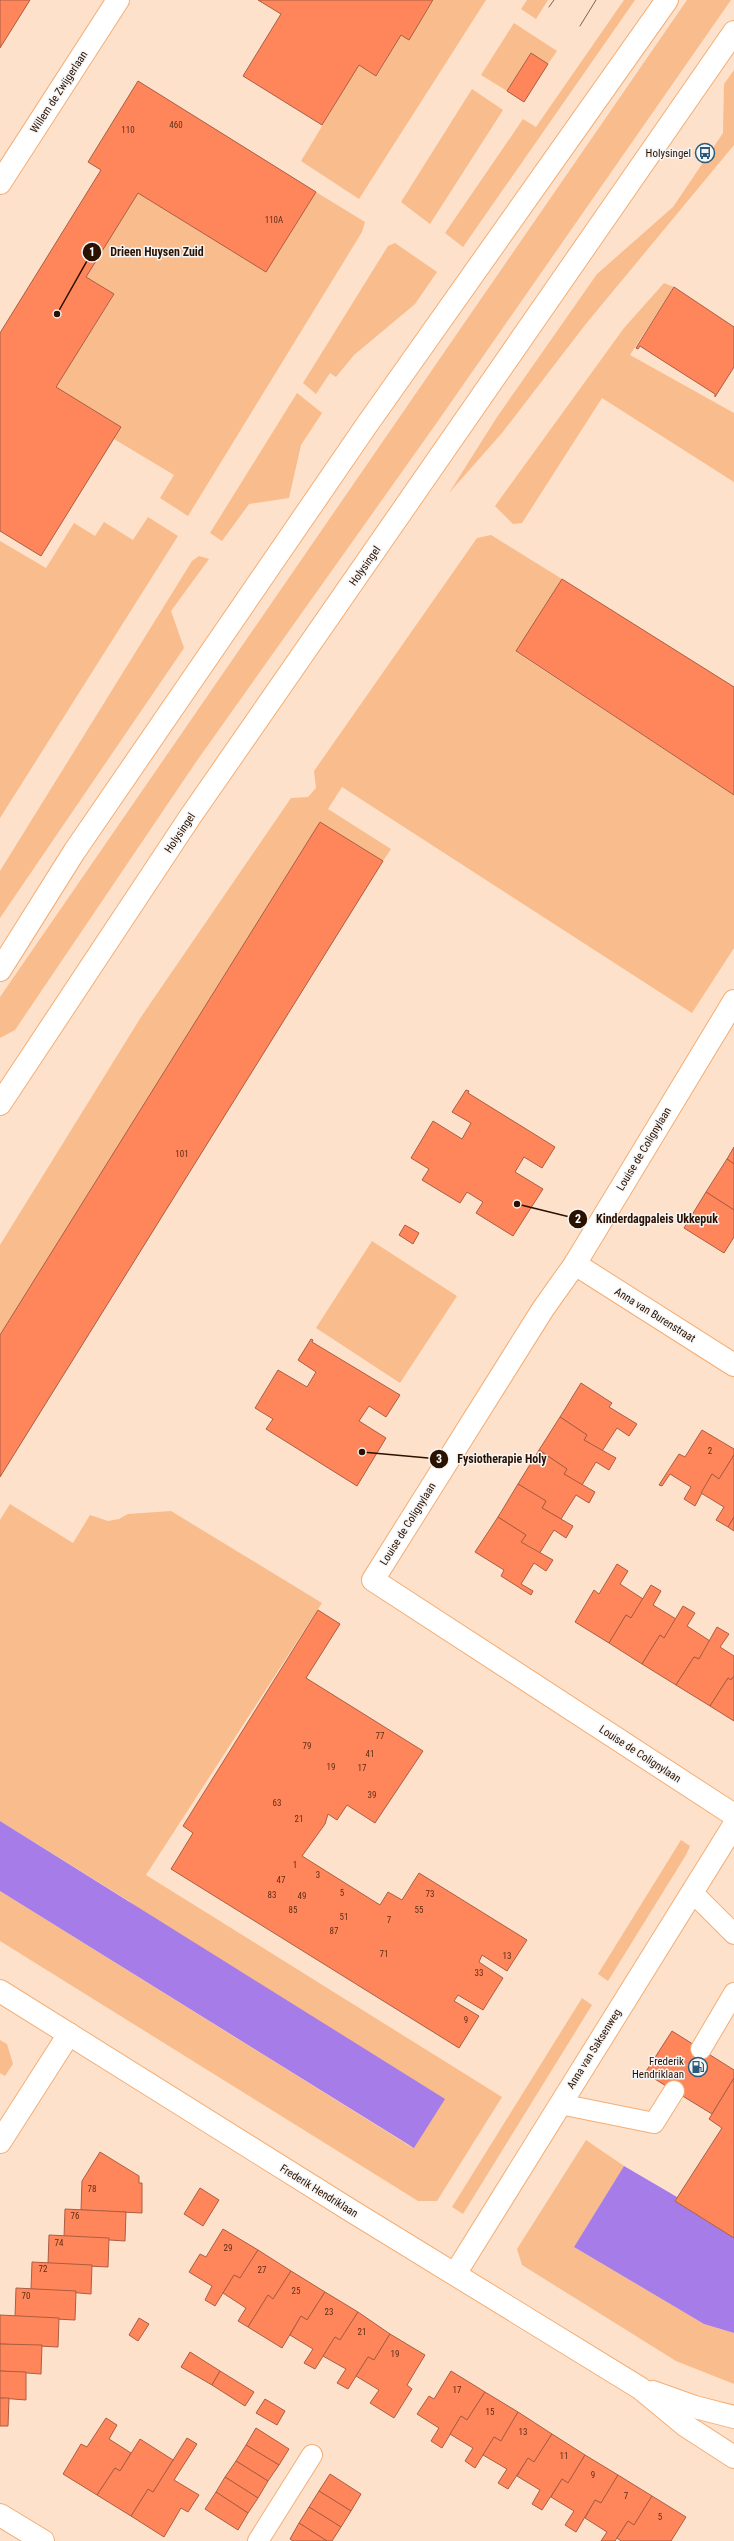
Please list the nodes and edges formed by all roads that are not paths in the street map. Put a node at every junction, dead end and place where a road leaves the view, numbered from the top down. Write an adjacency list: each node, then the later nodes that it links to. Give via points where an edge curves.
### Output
1 (118, 0): 4 (street, Willem de Zwijgerlaan)
2 (667, 0): 5 (street, via 325,485 74,852)
3 (734, 32): 7 (street, Holysingel, via 190,817)
4 (0, 183)
5 (0, 970)
6 (734, 1001): 8 (street, Louise de Colignylaan)
7 (3, 1092)
8 (575, 1264): 9 (street, Anna van Burenstraat); 10 (street, Louise de Colignylaan, via 543,1309 373,1580)
9 (734, 1365)
10 (734, 1815)
11 (734, 1825): 12 (street, Anna van Saksenweg)
12 (692, 1892): 13 (lane); 19 (street, Anna van Saksenweg)
13 (734, 1934)
14 (0, 1991): 16 (street, Frederik Hendriklaan)
15 (734, 1993): 17 (lane)
16 (70, 2034): 20 (street); 21 (street, Frederik Hendriklaan)
17 (701, 2049)
18 (674, 2091): 19 (lane, via 654,2123)
19 (560, 2104): 21 (street, Anna van Saksenweg)
20 (0, 2142)
21 (455, 2274): 22 (street, Frederik Hendriklaan)
22 (640, 2388): 23 (street, Frederik Hendriklaan); 25 (street, Frederik Hendriklaan, via 686,2426)
23 (734, 2417)
24 (312, 2455): 28 (lane)
25 (734, 2457)
26 (0, 2515): 27 (street)
27 (43, 2541)
28 (258, 2541)

